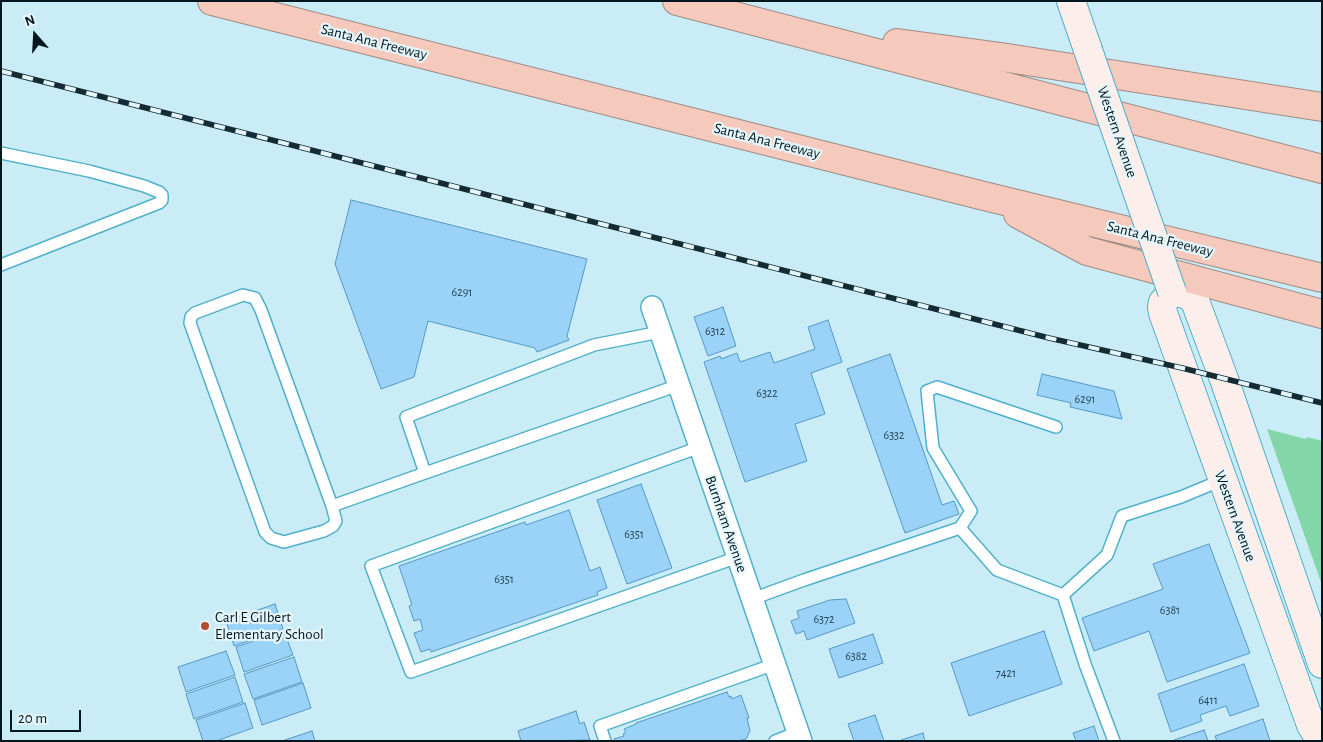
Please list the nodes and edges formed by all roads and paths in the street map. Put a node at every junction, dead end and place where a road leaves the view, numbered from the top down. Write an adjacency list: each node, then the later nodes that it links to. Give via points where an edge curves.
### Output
1 (212, 1): 8 (highway, Santa Ana Freeway)
2 (677, 1): 4 (highway)
3 (1071, 1): 11 (main road, Western Avenue, bridge)
4 (784, 29): 5 (highway, via 1001,57); 7 (highway)
5 (1322, 107)
6 (1, 153): 9 (lane, via 144,186 159,192 162,200)
7 (1322, 169)
8 (984, 196): 10 (highway, Santa Ana Freeway); 13 (highway, via 1087,251)
9 (1, 265)
10 (1322, 278)
11 (1172, 292): 19 (main road, Western Avenue, via 1164,302 1163,313); 26 (main road, via 1186,294 1195,301)
12 (652, 307): 14 (street, Burnham Avenue)
13 (1322, 314)
14 (660, 332): 15 (street, Burnham Avenue); 18 (lane, via 594,345 406,417)
15 (679, 385): 17 (street, Burnham Avenue); 18 (lane)
16 (1056, 427): 21 (lane, via 936,387 927,391 933,448 971,511)
17 (700, 446): 22 (street, Burnham Avenue); 22 (lane, via 371,566 410,672)
18 (425, 473): 20 (lane)
19 (1222, 480): 23 (lane, via 1122,516 1107,555); 31 (main road, Western Avenue, via 1311,725)
20 (332, 506): 20 (lane, via 254,298 243,295 195,313 190,323 266,532 271,538 284,542 324,531 336,521)
21 (960, 528): 23 (lane, via 996,570); 24 (lane)
22 (738, 557): 24 (street, Burnham Avenue)
23 (1063, 595): 30 (lane)
24 (752, 599): 25 (street, Burnham Avenue)
25 (775, 664): 27 (street, Burnham Avenue); 28 (lane, via 600,726)
26 (1322, 664)
27 (800, 737): 29 (lane)
28 (605, 741)
29 (775, 741)
30 (1114, 741)
31 (1321, 741)

